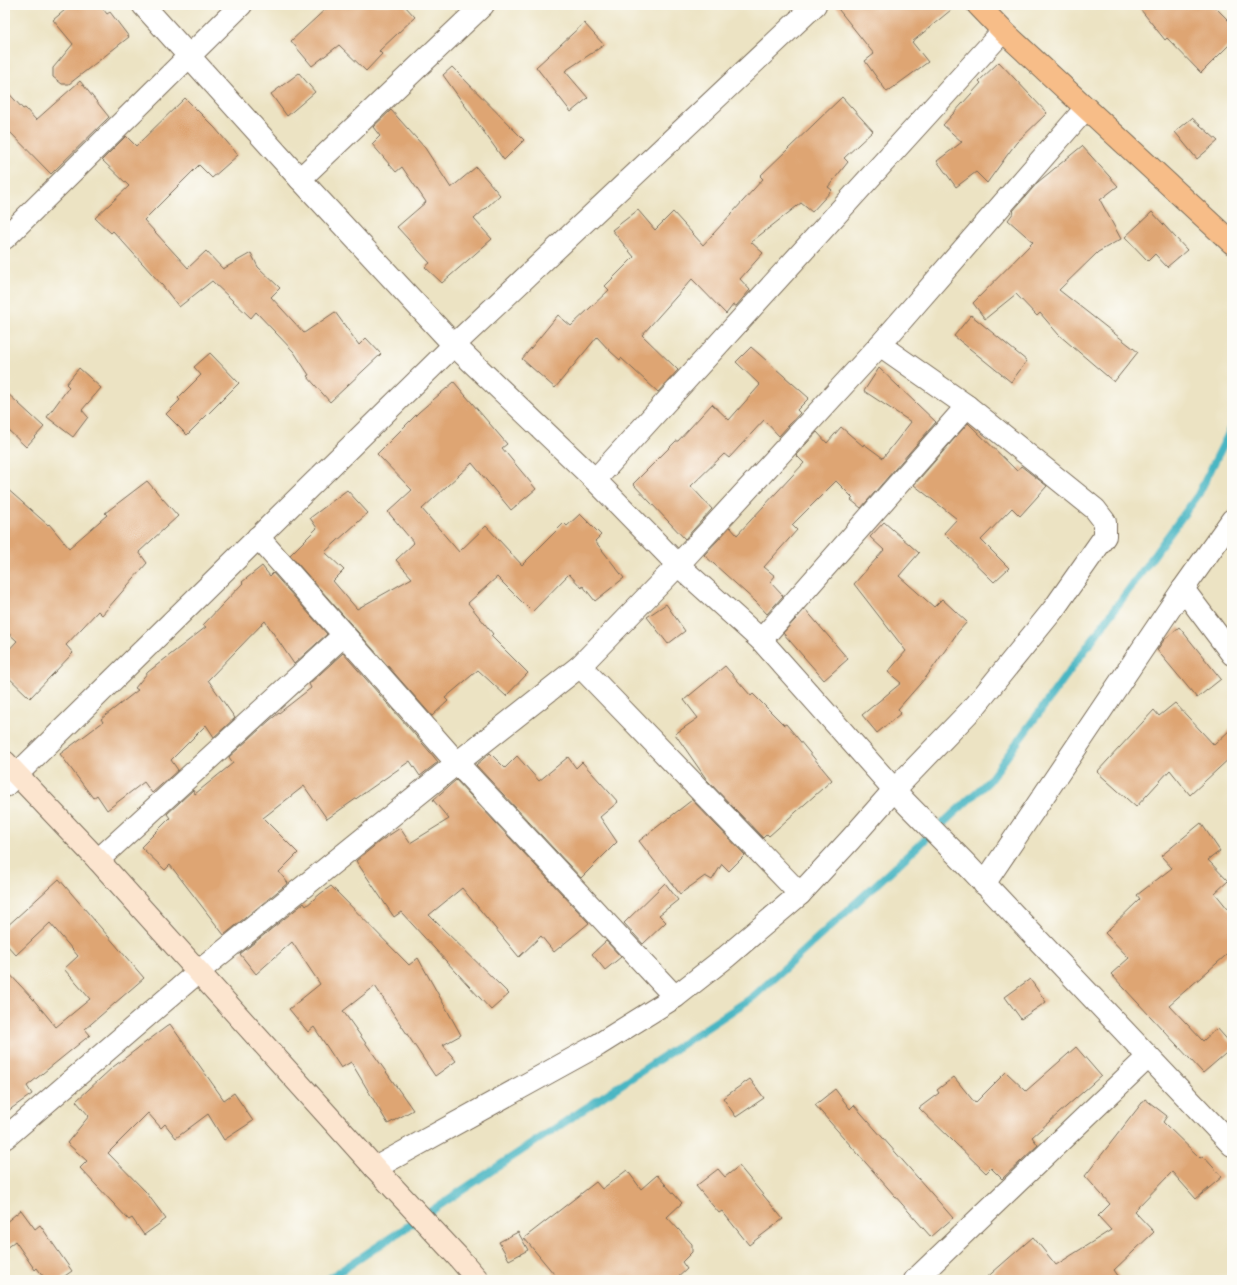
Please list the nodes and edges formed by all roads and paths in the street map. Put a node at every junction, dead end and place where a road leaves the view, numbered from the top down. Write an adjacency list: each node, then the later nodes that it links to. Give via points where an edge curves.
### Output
1 (143, 5): 7 (street)
2 (241, 5): 7 (street)
3 (483, 5): 9 (street)
4 (815, 5): 12 (street)
5 (978, 5): 6 (main road)
6 (1003, 31): 8 (main road); 15 (street)
7 (188, 56): 9 (street); 10 (street)
8 (1086, 108): 11 (main road); 13 (street)
9 (300, 179): 12 (street)
10 (5, 238)
11 (1232, 243)
12 (454, 345): 15 (street); 17 (street)
13 (880, 345): 14 (street); 18 (street)
14 (967, 406): 21 (street); 26 (street, via 1095,509 1105,522 1104,536 1053,610)
15 (596, 480): 18 (street)
16 (1232, 520): 19 (street)
17 (258, 538): 20 (street); 25 (street)
18 (678, 565): 21 (street); 23 (street)
19 (1183, 589): 22 (street); 28 (street)
20 (344, 635): 24 (street); 27 (street)
21 (761, 640): 26 (street)
22 (1232, 654)
23 (580, 666): 24 (street); 29 (street)
24 (457, 763): 30 (street); 31 (street)
25 (9, 775): 27 (street)
26 (900, 796): 28 (street); 29 (street, via 850,840)
27 (98, 860): 30 (street)
28 (984, 884): 32 (street)
29 (800, 894): 31 (street)
30 (198, 972): 33 (street); 35 (street)
31 (675, 997): 35 (street)
32 (1148, 1058): 34 (street); 37 (street)
33 (5, 1138)
34 (1232, 1145)
35 (380, 1174): 36 (street)
36 (478, 1280)
37 (915, 1280)

